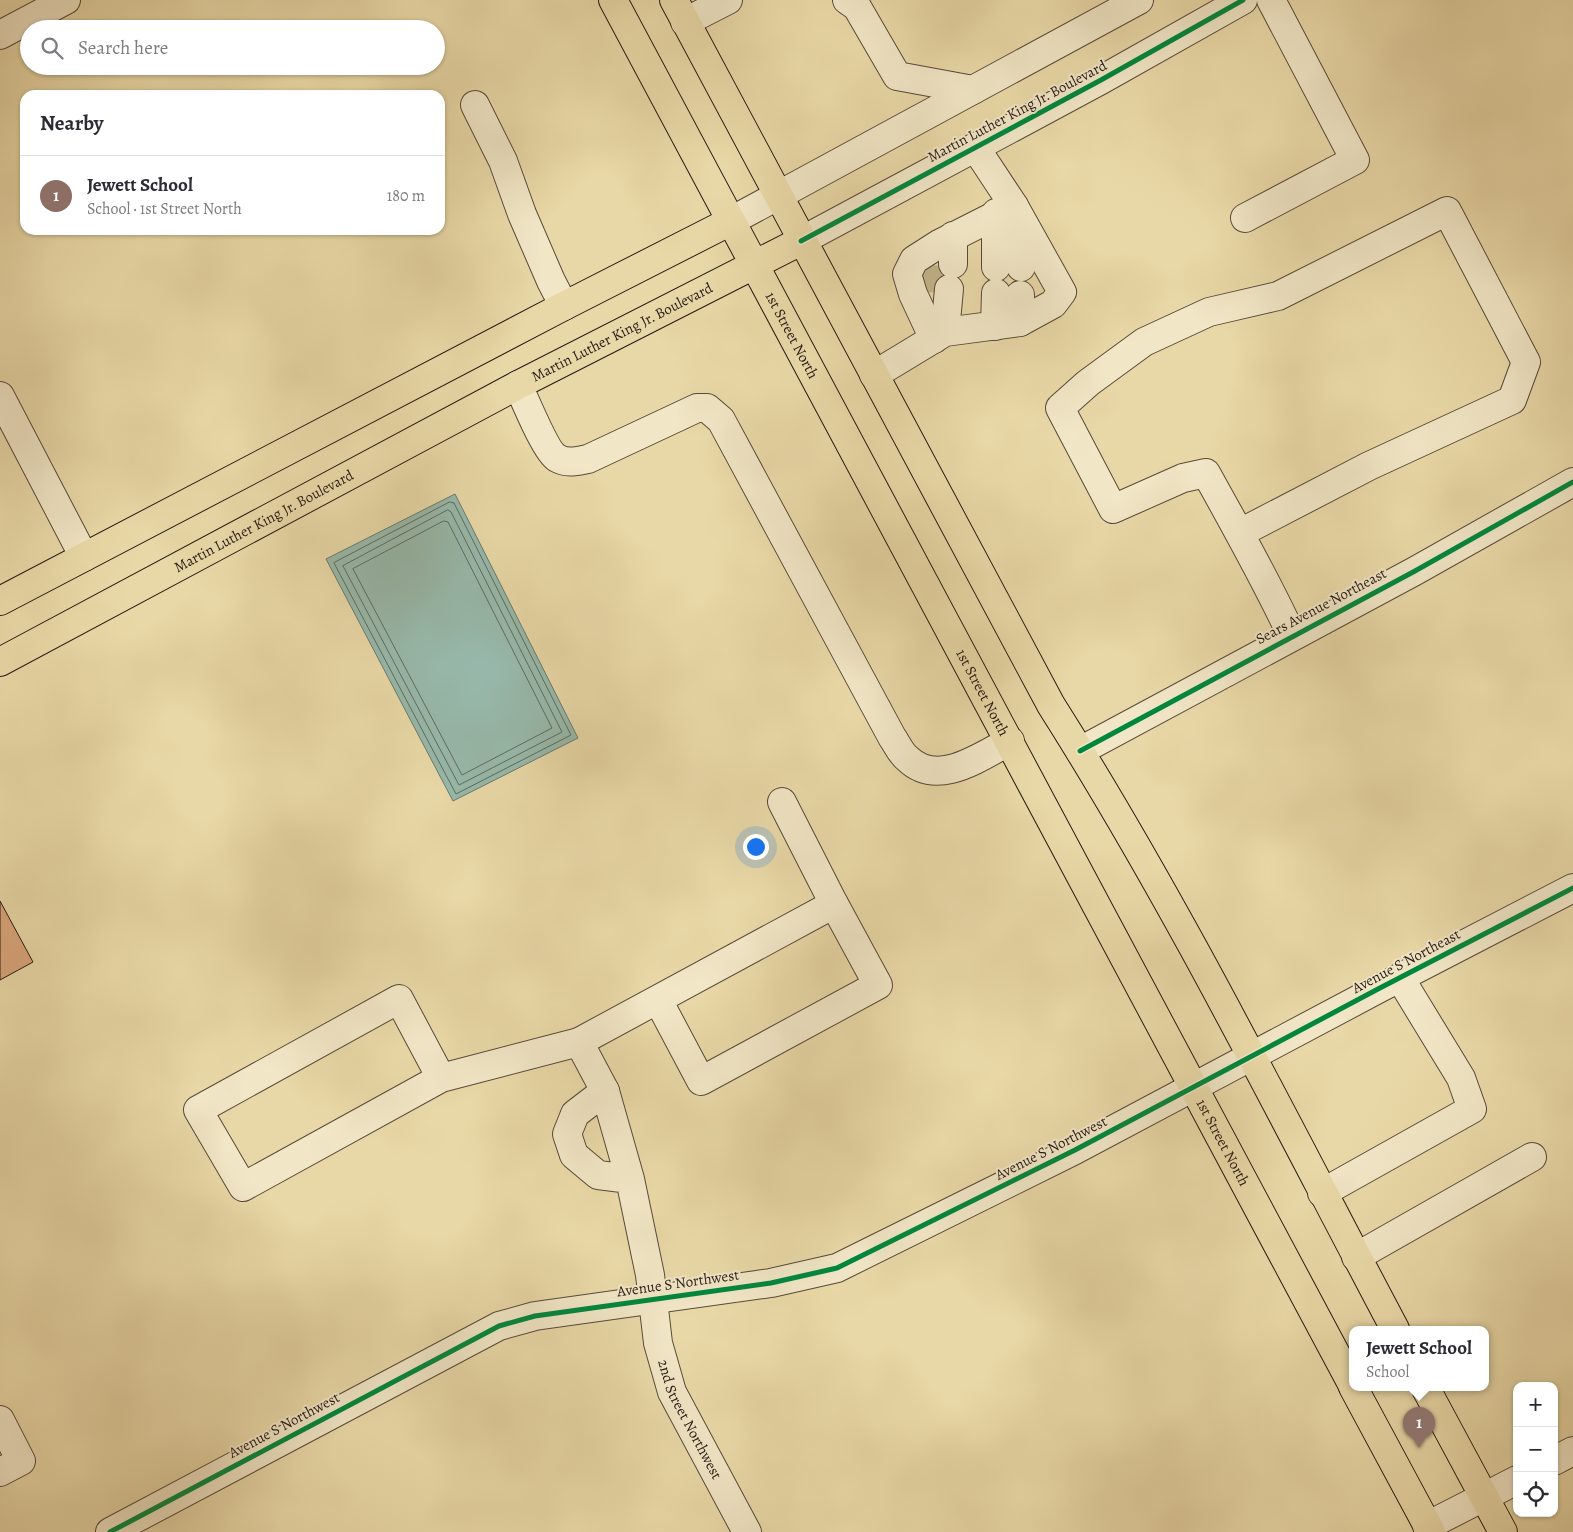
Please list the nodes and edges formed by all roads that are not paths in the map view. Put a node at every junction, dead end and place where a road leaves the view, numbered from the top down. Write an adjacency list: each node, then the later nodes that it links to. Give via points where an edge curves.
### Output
1 (66, 0): 9 (street)
2 (613, 0): 18 (main road, 1st Street North)
3 (728, 0): 8 (street)
4 (847, 0): 12 (street, via 857,8 897,76)
5 (1139, 0): 12 (street)
6 (1243, 0): 14 (street, Martin Luther King Jr. Boulevard)
7 (1271, 0): 17 (street, via 1355,160)
8 (679, 11): 15 (main road)
9 (28, 20)
10 (20, 24): 11 (street)
11 (0, 35)
12 (973, 90): 15 (street)
13 (475, 105): 22 (street, via 503,161 529,231)
14 (975, 147): 16 (street); 19 (street, Martin Luther King Jr. Boulevard)
15 (777, 196): 18 (street); 19 (main road)
16 (1005, 210): 21 (street); 23 (street); 23 (street, via 1053,272 1062,292 1053,304)
17 (1245, 218)
18 (731, 221): 20 (main road, 1st Street North); 22 (main road)
19 (802, 241): 20 (main road, Martin Luther King Jr. Boulevard); 25 (main road)
20 (753, 265): 26 (main road, Martin Luther King Jr. Boulevard); 34 (main road, 1st Street North)
21 (940, 266): 24 (street); 24 (street, via 914,260 907,274 913,294)
22 (564, 306): 30 (main road)
23 (1008, 324): 24 (street)
24 (935, 331): 25 (street)
25 (874, 375): 35 (main road, via 1051,705)
26 (518, 385): 33 (main road, Martin Luther King Jr. Boulevard); 34 (street, via 548,448 555,457 570,462 588,459 697,408 707,408 721,420 892,738 908,760 926,770 951,770)
27 (0, 396): 30 (street)
28 (1573, 482): 32 (street, Sears Avenue Northeast)
29 (1240, 533): 29 (street, via 1206,473 1183,478 1113,509 1060,408 1144,342 1209,312 1278,296 1447,211 1526,362 1512,400 1369,466); 32 (street)
30 (84, 556): 31 (main road)
31 (0, 601)
32 (1292, 636): 35 (street, Sears Avenue Northeast)
33 (0, 662)
34 (1010, 741): 44 (main road, 1st Street North)
35 (1080, 751): 42 (main road, via 1119,814)
36 (782, 802): 38 (street)
37 (1573, 888): 39 (street, Avenue S Northeast)
38 (834, 904): 40 (street); 40 (street, via 878,985 702,1081)
39 (1400, 978): 42 (street, Avenue S Northeast); 48 (street, via 1461,1078 1472,1108)
40 (658, 1000): 41 (street)
41 (579, 1042): 43 (street); 45 (street, 2nd Street Northwest)
42 (1251, 1057): 44 (street, Avenue S Northwest); 48 (main road)
43 (441, 1078): 43 (street, via 243,1187 198,1110 399,999)
44 (1194, 1086): 50 (street, Avenue S Northwest, via 1075,1150 838,1268 771,1283); 52 (main road, 1st Street North)
45 (605, 1091): 47 (street, 2nd Street Northwest); 47 (street, via 574,1114 567,1134 574,1155 598,1175)
46 (1532, 1157): 49 (street)
47 (630, 1179): 50 (street, 2nd Street Northwest)
48 (1322, 1192): 49 (main road)
49 (1356, 1257): 51 (main road)
50 (652, 1299): 62 (street, Avenue S Northwest, via 535,1316 499,1326); 63 (street, 2nd Street Northwest, via 658,1343 672,1392)
51 (1393, 1326)
52 (1349, 1378)
53 (1356, 1391): 61 (main road, 1st Street North)
54 (1427, 1391): 60 (main road)
55 (0, 1420): 58 (street, via 21,1461)
56 (1573, 1451): 57 (street)
57 (1558, 1459)
58 (0, 1472)
59 (1513, 1482): 60 (street)
60 (1484, 1498): 61 (street); 64 (main road)
61 (1429, 1529)
62 (110, 1532)
63 (747, 1532)
64 (1503, 1532)

